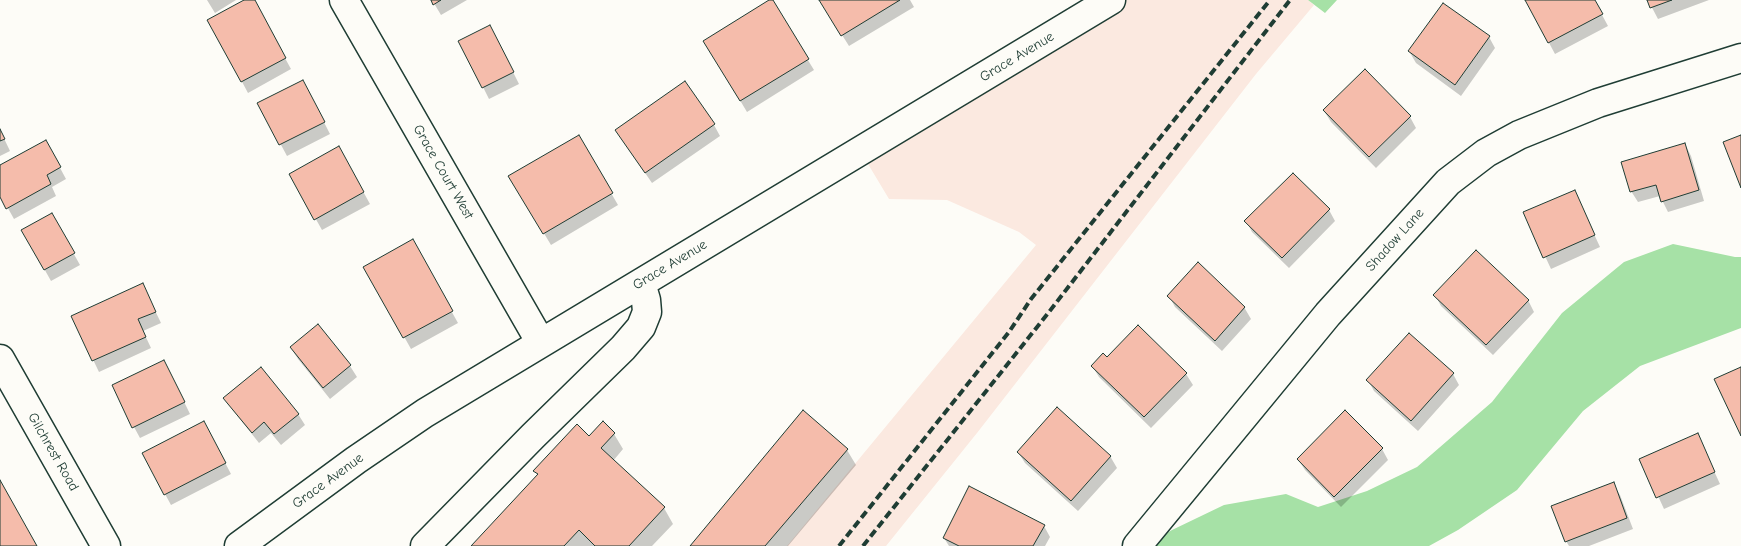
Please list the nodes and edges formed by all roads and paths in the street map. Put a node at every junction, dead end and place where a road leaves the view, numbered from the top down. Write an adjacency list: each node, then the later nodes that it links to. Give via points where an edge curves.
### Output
1 (344, 0): 5 (street, Grace Court West)
2 (1111, 0): 4 (street, Grace Avenue)
3 (1741, 58): 10 (street, Shadow Lane, via 1598,103 1519,135 1486,153 1448,182 1328,314)
4 (641, 283): 5 (street, Grace Avenue); 9 (street, via 647,312 641,327)
5 (541, 343): 8 (street, Grace Avenue, via 418,418)
6 (0, 359): 7 (street, Gilchrest Road)
7 (106, 546)
8 (239, 546)
9 (425, 546)
10 (1137, 546)

